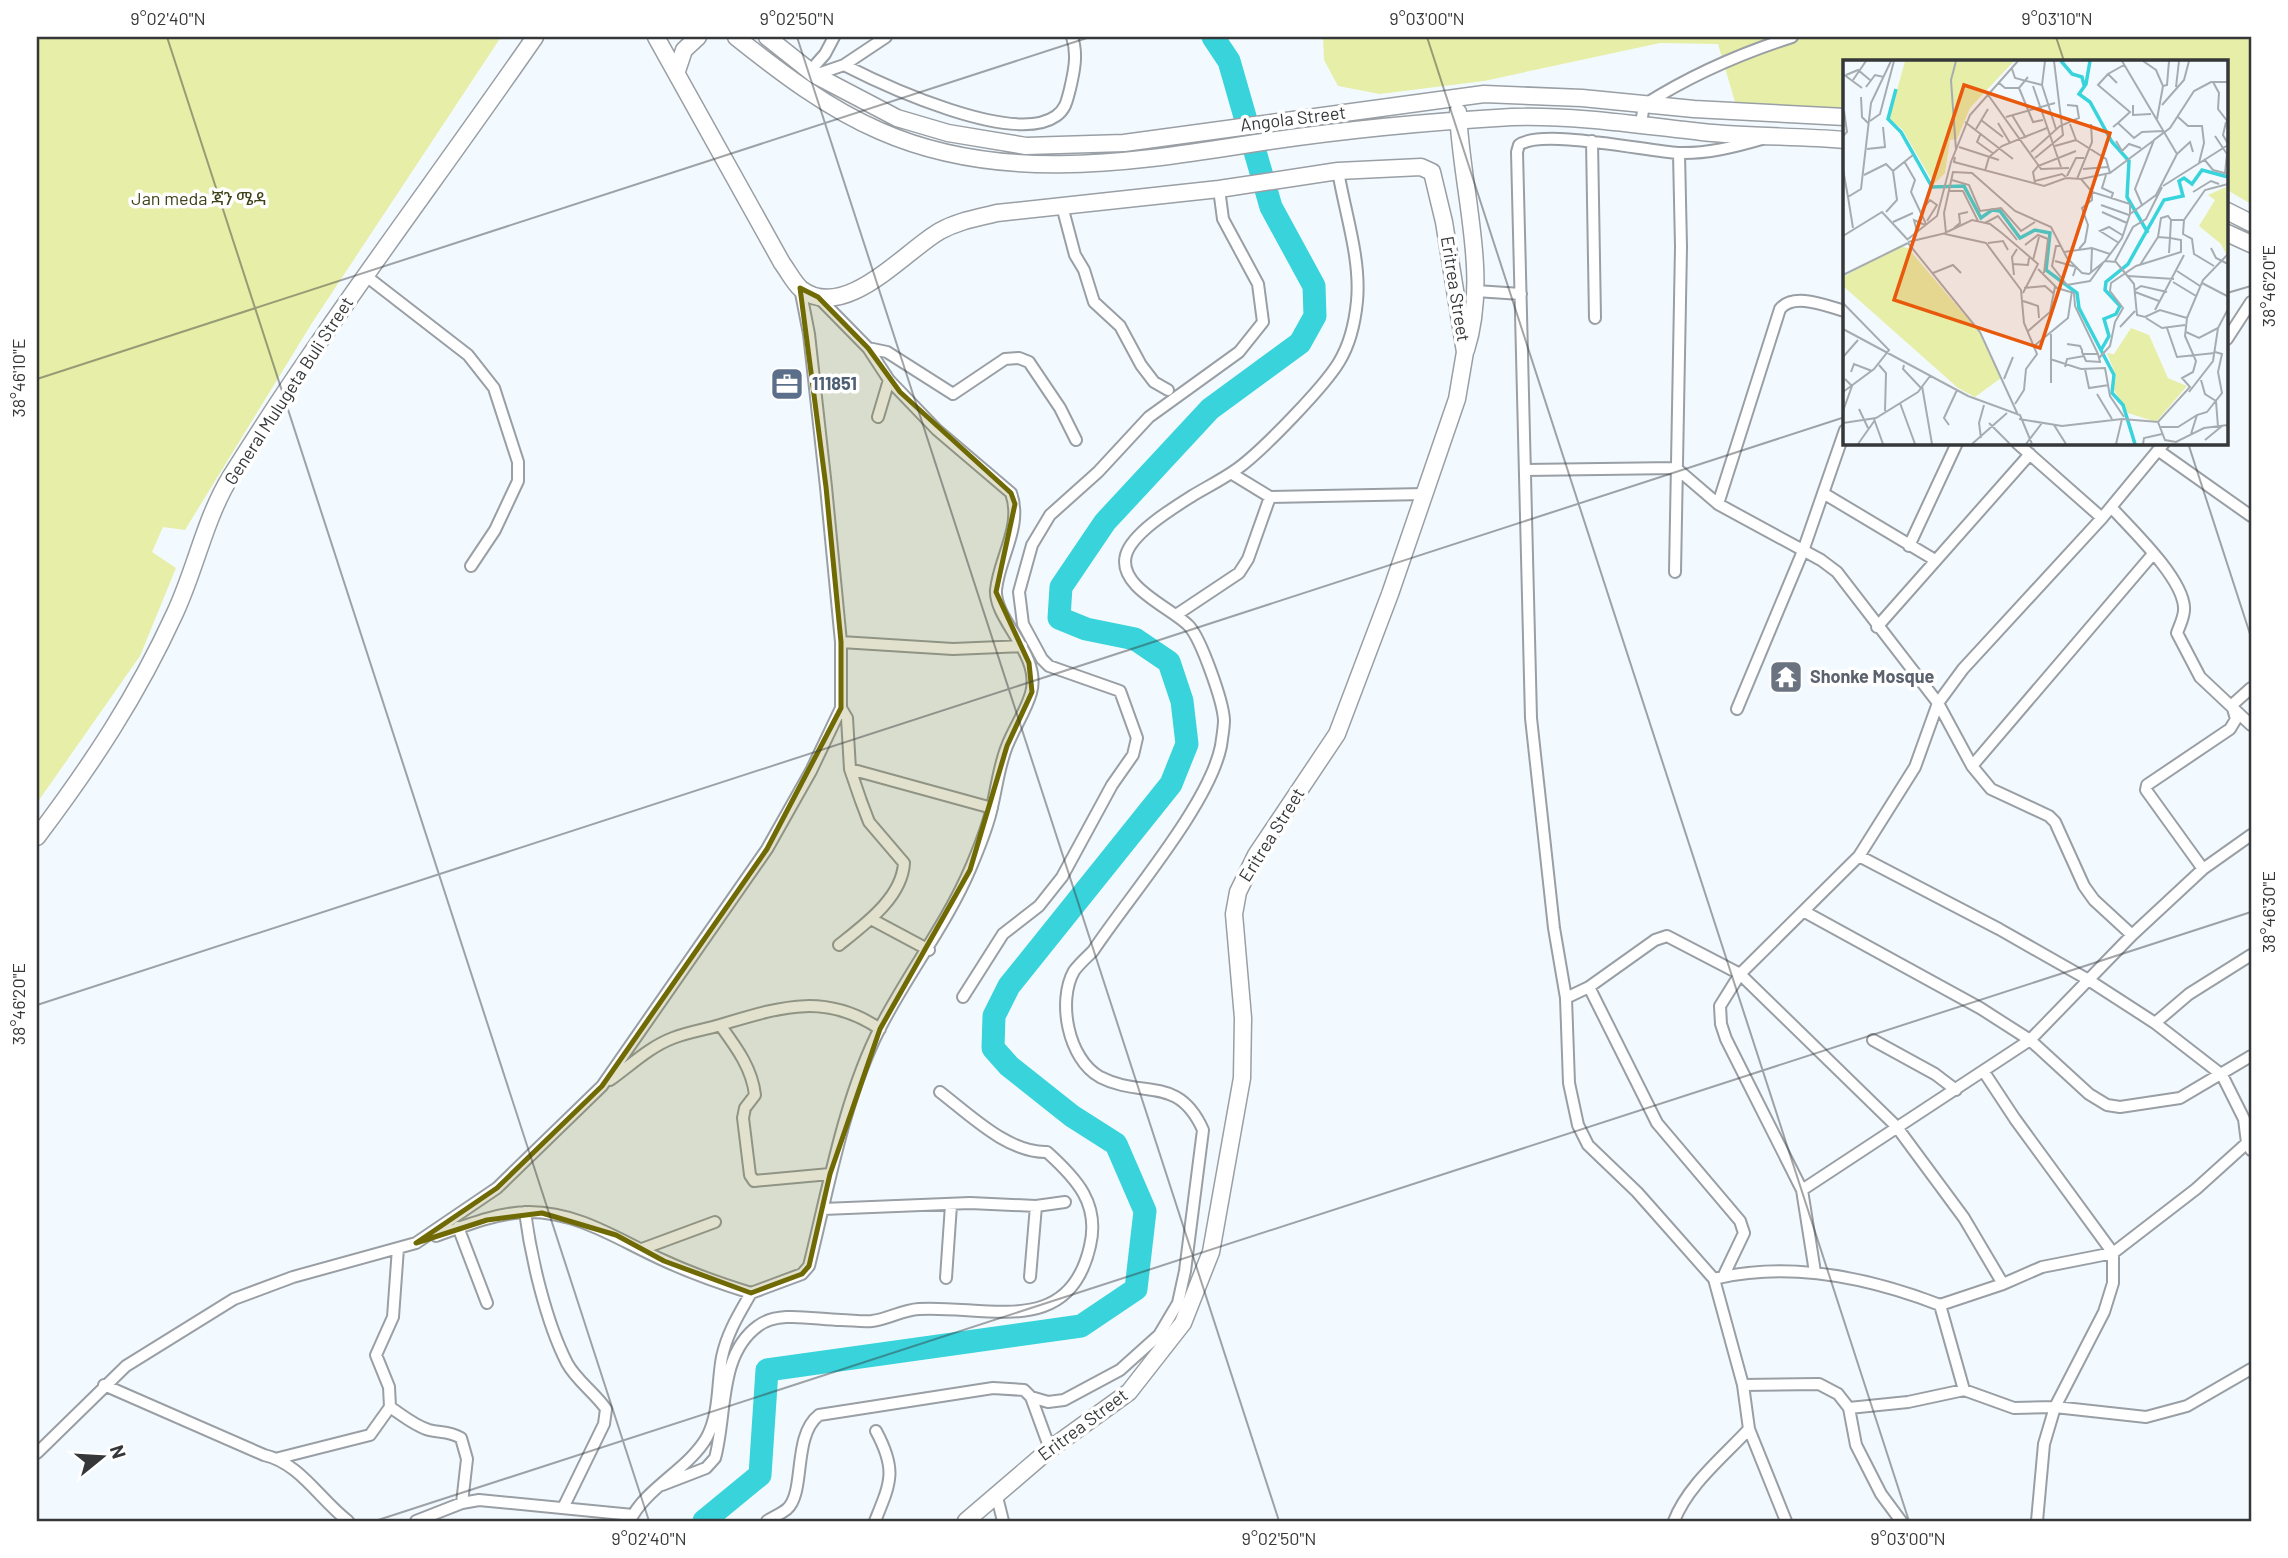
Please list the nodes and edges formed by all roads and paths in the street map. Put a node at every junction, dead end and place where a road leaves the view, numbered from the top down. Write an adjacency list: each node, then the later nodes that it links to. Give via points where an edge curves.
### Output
1 (535, 37): 30 (main road, General Mulugeta Buli Street)
2 (656, 37): 11 (main road)
3 (698, 37): 11 (main road, via 684,50)
4 (736, 37): 14 (main road, via 808,93)
5 (767, 37): 12 (main road, Angola Street)
6 (834, 37): 12 (street)
7 (886, 37): 10 (street)
8 (1072, 37): 10 (street, via 1075,65 1066,107 1041,123 1005,122 948,110)
9 (1792, 37): 15 (street, via 1743,52)
10 (844, 65): 12 (street)
11 (677, 71): 31 (main road)
12 (812, 73): 14 (main road, Angola Street)
13 (1458, 99): 14 (main road, Angola Street, via 1124,142 1026,146 948,133); 15 (main road, Angola Street, via 1484,94 1529,95); 17 (main road)
14 (847, 103): 17 (main road, via 881,131 943,151 1041,166 1195,154 1362,130)
15 (1644, 105): 16 (main road, Angola Street); 18 (street)
16 (1843, 117)
17 (1459, 122): 18 (main road, via 1513,117); 32 (main road)
18 (1641, 123): 19 (main road)
19 (1773, 136): 20 (main road); 22 (street, via 1726,150)
20 (1843, 140)
21 (1592, 141): 22 (street); 33 (street, via 1530,140 1518,145); 37 (street)
22 (1679, 153): 50 (street)
23 (1338, 171): 24 (main road); 40 (main road, Eritrea Street, via 1421,167 1432,172); 66 (street, via 1356,266 1352,334 1339,362 1238,469 1173,508 1131,543 1125,564 1130,577 1148,597)
24 (1219, 189): 25 (main road); 92 (street, via 1223,219 1258,284 1263,322 1239,352 1149,417 1050,515 1032,545 1019,592 1023,624 1049,666 1121,691 1137,738 1133,755 1062,877 1039,906 1003,934)
25 (1062, 206): 34 (main road, via 963,221 940,231 853,292); 42 (street, via 1094,302 1120,326 1154,382)
26 (2228, 212): 27 (main road)
27 (2251, 223)
28 (2228, 233): 29 (main road)
29 (2251, 244)
30 (366, 276): 64 (street, via 468,355 494,388 518,462 518,481 495,530); 80 (main road, General Mulugeta Buli Street, via 229,479 177,609 120,721)
31 (800, 288): 34 (main road); 68 (street, via 809,334)
32 (1476, 291): 33 (street); 40 (main road)
33 (1521, 294): 51 (street)
34 (818, 297): 39 (street)
35 (2251, 302): 38 (street)
36 (1843, 311): 56 (street, via 1795,300 1780,309)
37 (1595, 318)
38 (2228, 337)
39 (868, 348): 41 (street); 45 (street, via 887,352 953,394 1005,359 1029,362)
40 (1465, 352): 54 (main road, Eritrea Street, via 1457,399)
41 (889, 380): 43 (street); 69 (street, via 937,430 1011,493 1015,504 1010,540 996,592)
42 (1168, 390)
43 (878, 417)
44 (1843, 436): 53 (street)
45 (1076, 440)
46 (1957, 444): 60 (street)
47 (2018, 444): 49 (street)
48 (2161, 447): 57 (street); 58 (street)
49 (2030, 454): 59 (street); 63 (street)
50 (1676, 468): 51 (street); 56 (street); 65 (street)
51 (1525, 470): 93 (street, via 1531,718)
52 (1234, 475): 55 (street)
53 (1823, 493): 60 (street); 61 (street)
54 (1425, 494): 55 (street); 140 (main road, Eritrea Street, via 1337,734 1256,855 1238,892 1234,914 1243,1018 1242,1079 1211,1252 1200,1285 1183,1322 1129,1392)
55 (1270, 497): 66 (street, via 1239,573)
56 (1718, 504): 61 (street)
57 (2111, 507): 59 (street); 62 (street)
58 (2251, 516)
59 (2102, 518): 71 (street, via 1963,669)
60 (1909, 546): 63 (street)
61 (1803, 551): 67 (street, via 1837,572); 74 (street)
62 (2153, 554): 72 (street, via 2184,603 2177,632 2181,645 2200,677); 76 (street)
63 (1935, 560): 67 (street)
64 (471, 566)
65 (1675, 572)
66 (1176, 615): 133 (street, via 1202,645 1224,720 1220,747 1205,788 1093,951 1074,971 1065,1004 1078,1055 1100,1077 1174,1094 1203,1130 1185,1271 1178,1303 1159,1335 1120,1370 1064,1399)
67 (1877, 627): 71 (street)
68 (841, 642): 69 (street, via 953,649); 73 (street)
69 (1022, 646): 78 (street, via 1033,675 1032,692 1007,746)
70 (2251, 688): 72 (street)
71 (1938, 703): 76 (street); 81 (street, via 1915,767)
72 (2232, 705): 75 (street); 82 (street, via 2236,719 2230,729 2146,790)
73 (841, 708): 77 (street, via 847,718); 102 (street, via 766,849)
74 (1737, 709)
75 (2251, 725)
76 (1972, 766): 85 (street, via 1991,789 2055,822 2094,901)
77 (850, 769): 78 (street); 84 (street, via 869,822 904,863 895,890)
78 (992, 808): 87 (street, via 970,870)
79 (2251, 835): 82 (street)
80 (37, 837)
81 (1859, 856): 83 (street); 90 (street)
82 (2203, 869): 85 (street)
83 (1805, 912): 89 (street); 98 (street, via 1906,965)
84 (871, 919): 86 (street); 87 (street)
85 (2132, 935): 90 (street)
86 (839, 945)
87 (929, 950): 96 (street)
88 (2251, 955): 94 (street, via 2189,994)
89 (1740, 974): 91 (street, via 1667,936); 105 (street); 108 (street, via 1720,1006 1721,1024)
90 (2087, 979): 94 (street); 98 (street)
91 (1589, 987): 93 (street); 123 (street, via 1657,1123 1740,1222 1744,1233)
92 (963, 997)
93 (1566, 998): 123 (street, via 1569,1083 1578,1125 1588,1145)
94 (2155, 1023): 101 (street)
95 (720, 1025): 96 (street, via 783,1006 808,1004 855,1016); 102 (street, via 672,1038); 107 (street, via 753,1080 755,1096 743,1118 754,1181)
96 (880, 1029): 107 (street)
97 (1874, 1040): 103 (street)
98 (2030, 1040): 100 (street); 101 (street, via 2107,1105 2180,1098)
99 (2251, 1056): 101 (street)
100 (1984, 1072): 103 (street); 119 (street)
101 (2222, 1074): 106 (street, via 2244,1119)
102 (602, 1086): 116 (street, via 497,1188)
103 (1955, 1090): 105 (street)
104 (940, 1093): 143 (street, via 1027,1152 1047,1152 1079,1183 1094,1228 1086,1265 1074,1288 1056,1302 1023,1312 915,1309 873,1321 778,1317 759,1324 740,1342 733,1359 715,1458 706,1468)
105 (1896, 1126): 108 (street); 124 (street, via 1964,1218)
106 (2249, 1146): 119 (street)
107 (830, 1174): 112 (street)
108 (1802, 1190): 120 (street)
109 (1065, 1202): 111 (street)
110 (951, 1205): 111 (street); 112 (street); 122 (street)
111 (1036, 1206): 121 (street)
112 (823, 1209): 125 (street, via 809,1266 802,1274)
113 (526, 1212): 115 (street); 118 (street, via 560,1214); 146 (street, via 560,1347 568,1366 606,1409 604,1424)
114 (715, 1222): 118 (street)
115 (458, 1227): 116 (street); 126 (street)
116 (416, 1243): 117 (street)
117 (398, 1248): 129 (street, via 234,1299); 134 (street, via 393,1317 376,1355 389,1387)
118 (642, 1249): 125 (street)
119 (2113, 1253): 124 (street, via 2042,1267); 135 (street, via 2113,1283 2104,1312)
120 (1815, 1272): 123 (street); 127 (street, via 1908,1292)
121 (1030, 1277)
122 (947, 1278)
123 (1719, 1278): 130 (street)
124 (2003, 1284): 127 (street)
125 (751, 1293): 143 (street, via 728,1333 707,1437)
126 (486, 1303)
127 (1940, 1305): 131 (street)
128 (2251, 1369): 135 (street, via 2187,1406 2156,1415 2131,1417)
129 (104, 1385): 141 (street); 142 (street)
130 (1743, 1385): 136 (street, via 1819,1384 1838,1394); 138 (street)
131 (1964, 1390): 135 (street, via 2014,1408); 136 (street)
132 (1031, 1397): 133 (street); 137 (street); 150 (street, via 1024,1390 993,1388 819,1415 806,1435 794,1497 788,1508)
133 (1048, 1402): 137 (street)
134 (390, 1407): 142 (street, via 370,1435); 145 (street, via 419,1426 461,1438 467,1459)
135 (2055, 1407): 157 (street, via 2044,1444)
136 (1849, 1408): 156 (street, via 1856,1445)
137 (1038, 1419): 140 (street)
138 (1749, 1429): 154 (street, via 1702,1478); 155 (street)
139 (876, 1431): 151 (street, via 887,1451 891,1485)
140 (1050, 1449): 144 (main road, Eritrea Street)
141 (37, 1453)
142 (279, 1458): 148 (street)
143 (662, 1485): 147 (street)
144 (996, 1493): 152 (main road, Eritrea Street); 153 (street)
145 (462, 1503): 146 (street, via 479,1500); 149 (street)
146 (564, 1508): 147 (street)
147 (632, 1518)
148 (348, 1521)
149 (416, 1521)
150 (767, 1521)
151 (874, 1521)
152 (966, 1521)
153 (1003, 1521)
154 (1674, 1521)
155 (1786, 1521)
156 (1901, 1521)
157 (2037, 1521)

